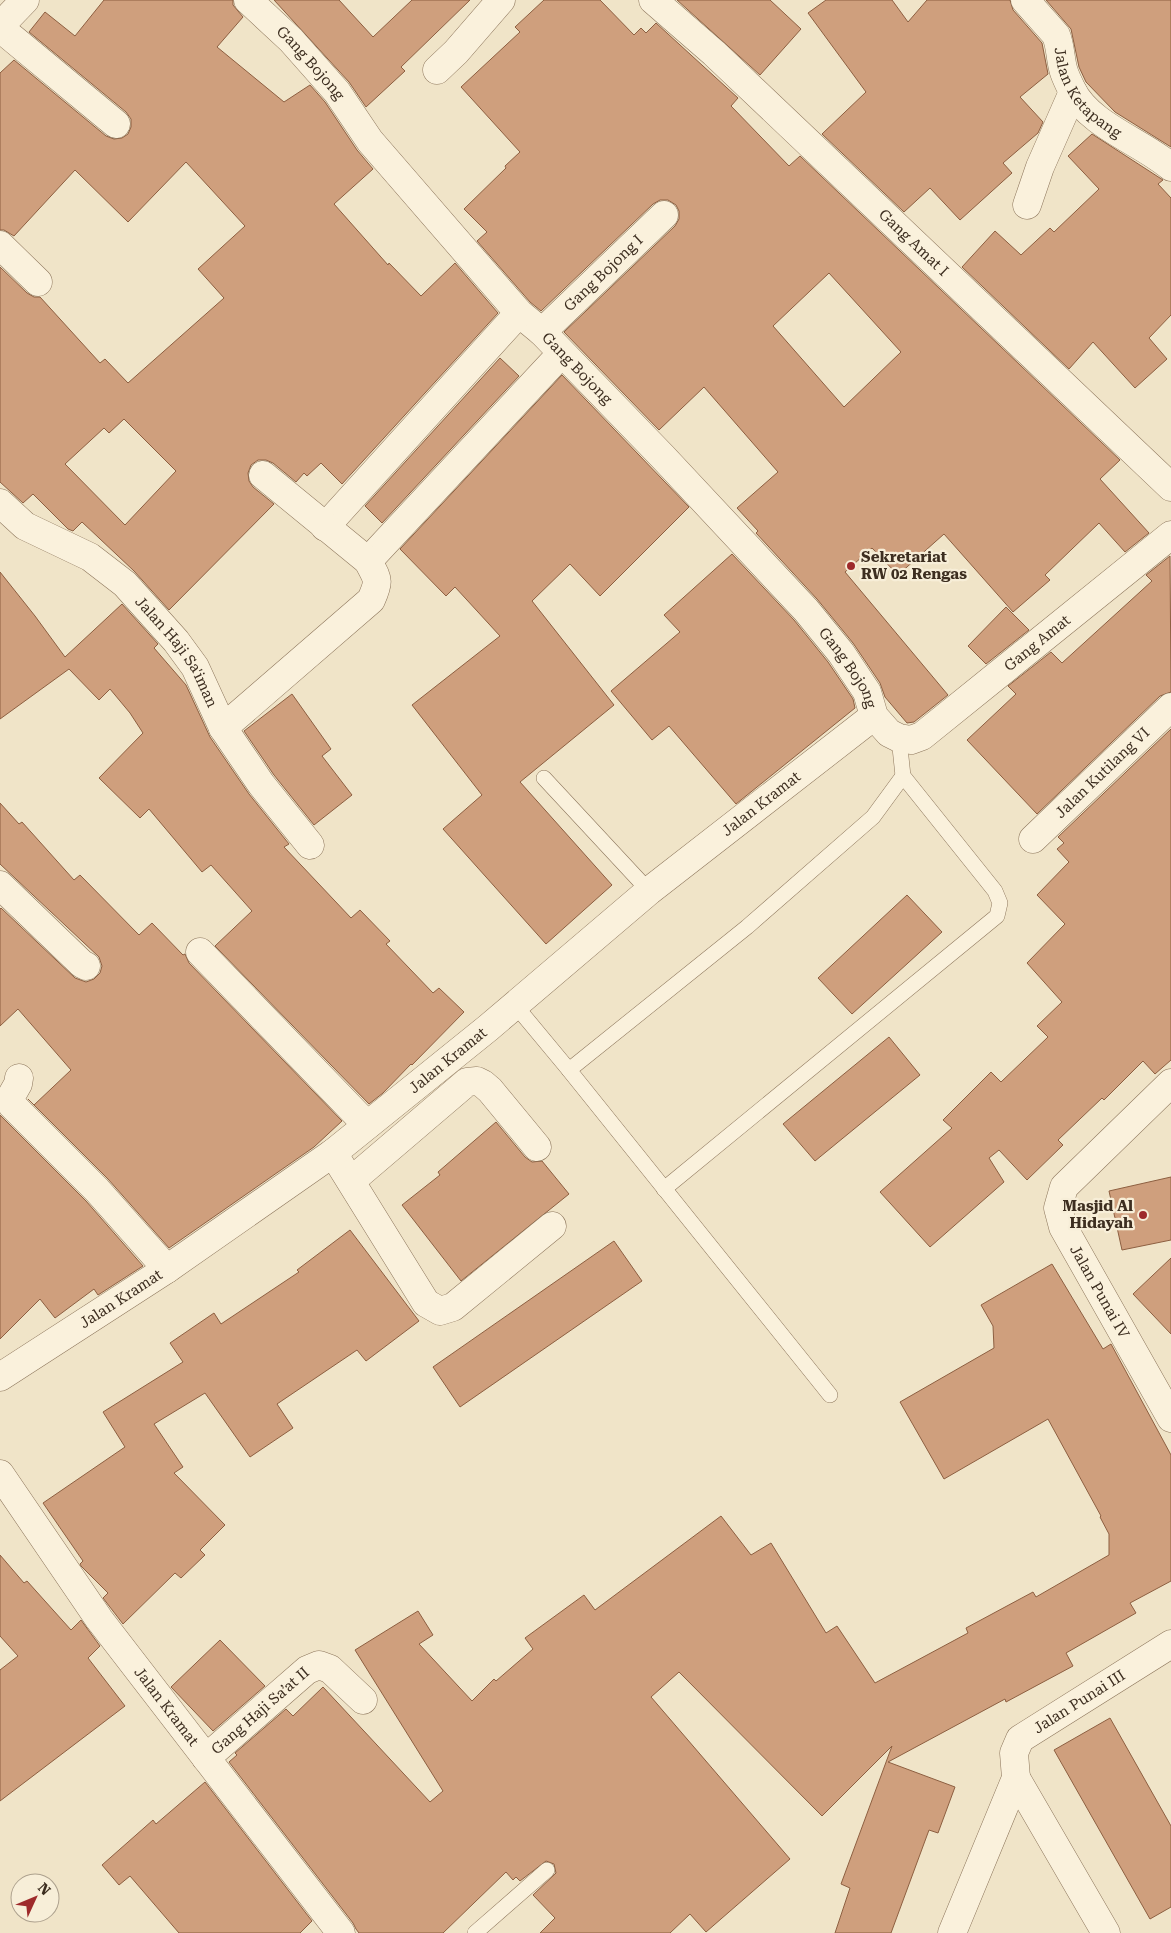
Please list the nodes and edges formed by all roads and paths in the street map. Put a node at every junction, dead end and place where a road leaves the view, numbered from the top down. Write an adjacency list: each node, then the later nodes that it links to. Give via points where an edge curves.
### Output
1 (25, 0): 6 (street)
2 (248, 0): 15 (street, Gang Bojong, via 291,40 337,92 370,141)
3 (501, 0): 7 (street)
4 (654, 0): 19 (street, Gang Amat I, via 742,79)
5 (1025, 0): 8 (street, Jalan Ketapang, via 1056,35 1064,72)
6 (0, 27): 9 (street)
7 (437, 70)
8 (1073, 92): 10 (street, Jalan Ketapang, via 1102,121); 11 (street)
9 (116, 124)
10 (1171, 167)
11 (1027, 204)
12 (664, 215): 16 (street, Gang Bojong I)
13 (0, 245): 14 (street)
14 (38, 282)
15 (520, 313): 16 (street, Gang Bojong); 21 (street)
16 (542, 332): 17 (street, Gang Bojong)
17 (561, 354): 23 (street); 25 (street, Gang Bojong, via 806,610 867,692)
18 (263, 475): 21 (street)
19 (1171, 488)
20 (0, 503): 26 (street, Jalan Haji Sa'iman, via 26,526 90,557 125,584 176,641 195,668)
21 (326, 527): 23 (street)
22 (1171, 535): 27 (street, Gang Amat, via 922,736 911,740)
23 (368, 561): 26 (street, via 378,585 371,600)
24 (1171, 706): 30 (street, Jalan Kutilang VI)
25 (874, 716): 27 (street, Gang Bojong, via 889,733); 33 (street, Jalan Kramat)
26 (223, 728): 31 (street, Jalan Haji Sa'iman, via 261,784)
27 (899, 738): 28 (lane)
28 (903, 776): 37 (lane, via 873,817 747,927); 44 (lane, via 995,891 1000,903 997,916)
29 (544, 778): 33 (lane)
30 (1033, 839)
31 (310, 845)
32 (0, 885): 35 (street)
33 (649, 891): 36 (street, Jalan Kramat)
34 (200, 952): 40 (street)
35 (86, 966)
36 (515, 1005): 37 (lane); 40 (street, Jalan Kramat)
37 (569, 1070): 44 (lane)
38 (19, 1078): 46 (street, via 8,1100 97,1190)
39 (1171, 1083): 49 (street, Jalan Punai IV, via 1064,1187 1058,1208 1063,1227)
40 (367, 1125): 42 (street, Jalan Kramat)
41 (537, 1147): 43 (street, via 490,1090 472,1081)
42 (333, 1153): 43 (street); 46 (street, Jalan Kramat)
43 (351, 1182): 45 (street, via 426,1303 440,1311 453,1307)
44 (664, 1189): 48 (lane)
45 (552, 1226)
46 (167, 1269): 47 (street, Jalan Kramat)
47 (0, 1377)
48 (830, 1395)
49 (1171, 1418)
50 (0, 1474): 53 (street, Jalan Kramat, via 100,1619)
51 (1171, 1644): 54 (street, Jalan Punai III, via 1020,1739 1014,1754)
52 (363, 1700): 53 (street, Gang Haji Sa’at II, via 330,1670 319,1665 307,1670)
53 (206, 1758): 56 (street, Jalan Kramat)
54 (1016, 1778): 58 (street, Jalan Punai III); 59 (street, Jalan Punai III)
55 (547, 1870): 57 (lane)
56 (342, 1933)
57 (475, 1933)
58 (952, 1933)
59 (1106, 1933)

